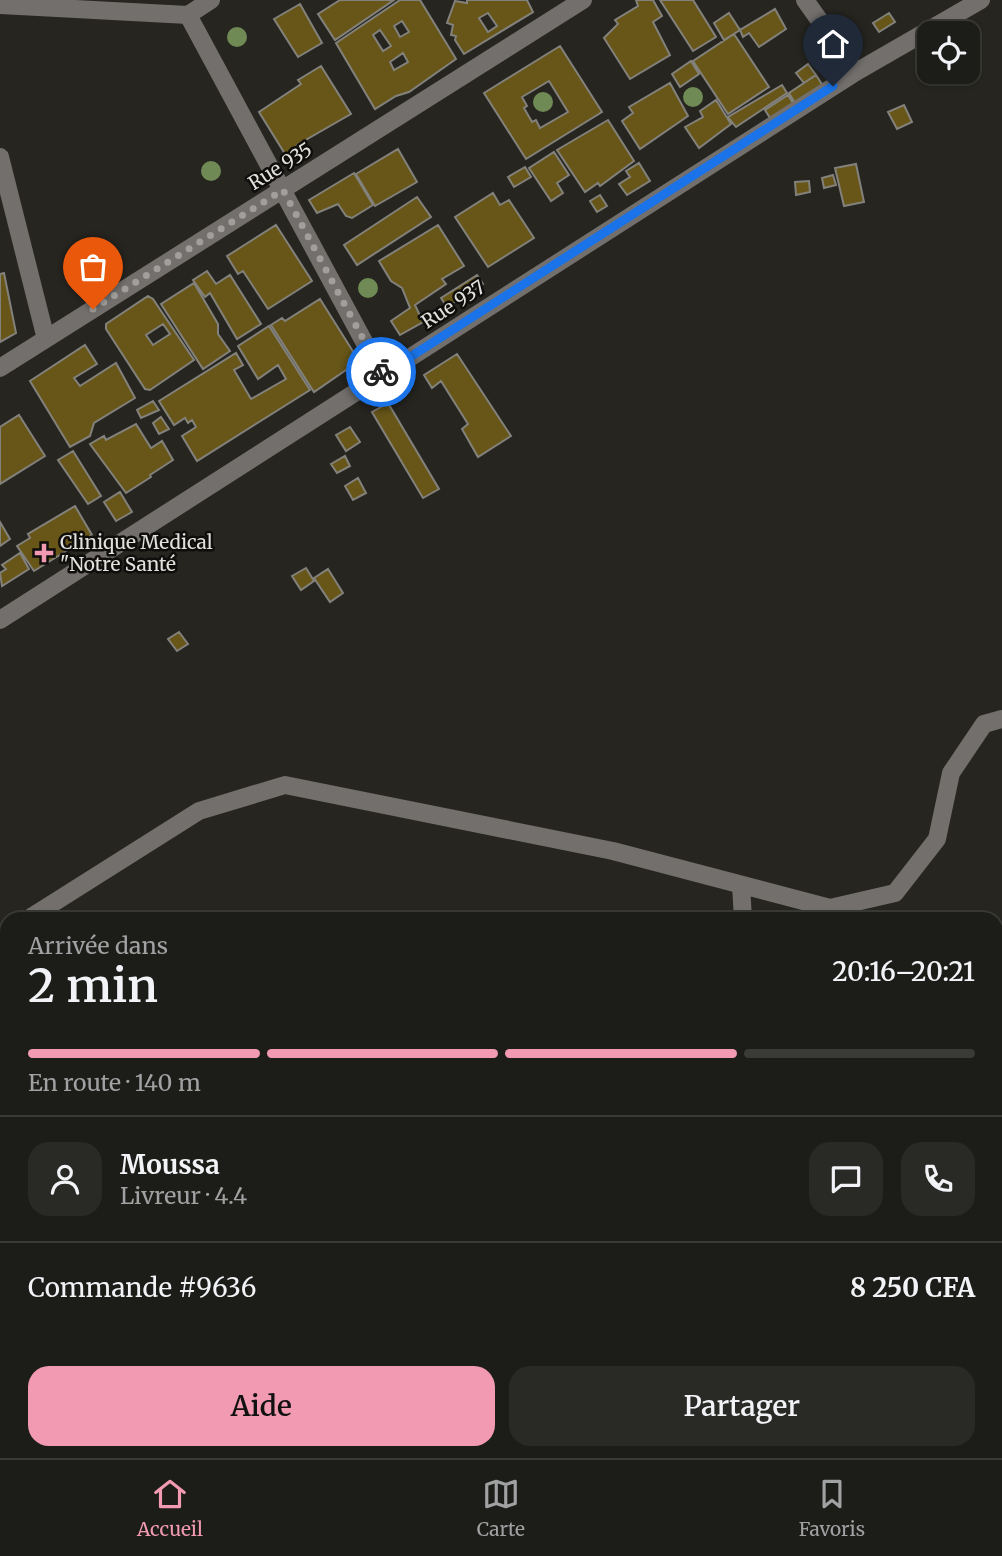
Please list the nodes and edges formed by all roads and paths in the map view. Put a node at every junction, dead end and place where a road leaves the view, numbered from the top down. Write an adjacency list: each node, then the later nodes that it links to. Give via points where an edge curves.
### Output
1 (211, 0): 6 (street)
2 (583, 0): 9 (street, Rue 935)
3 (805, 0): 7 (street)
4 (981, 0): 7 (street, Rue 937)
5 (0, 5): 6 (street)
6 (188, 15): 9 (street)
7 (856, 72): 12 (street, Rue 937)
8 (0, 157): 10 (street)
9 (283, 190): 10 (street, Rue 935); 12 (street)
10 (46, 339): 11 (street, Rue 935)
11 (0, 368)
12 (382, 375): 13 (street, Rue 937)
13 (0, 620)
14 (1002, 719): 15 (street, via 984,724 951,773 937,839 895,893 830,908)
15 (741, 885): 16 (street, via 613,851 285,785 199,811); 17 (street)
16 (39, 912)
17 (743, 912)

